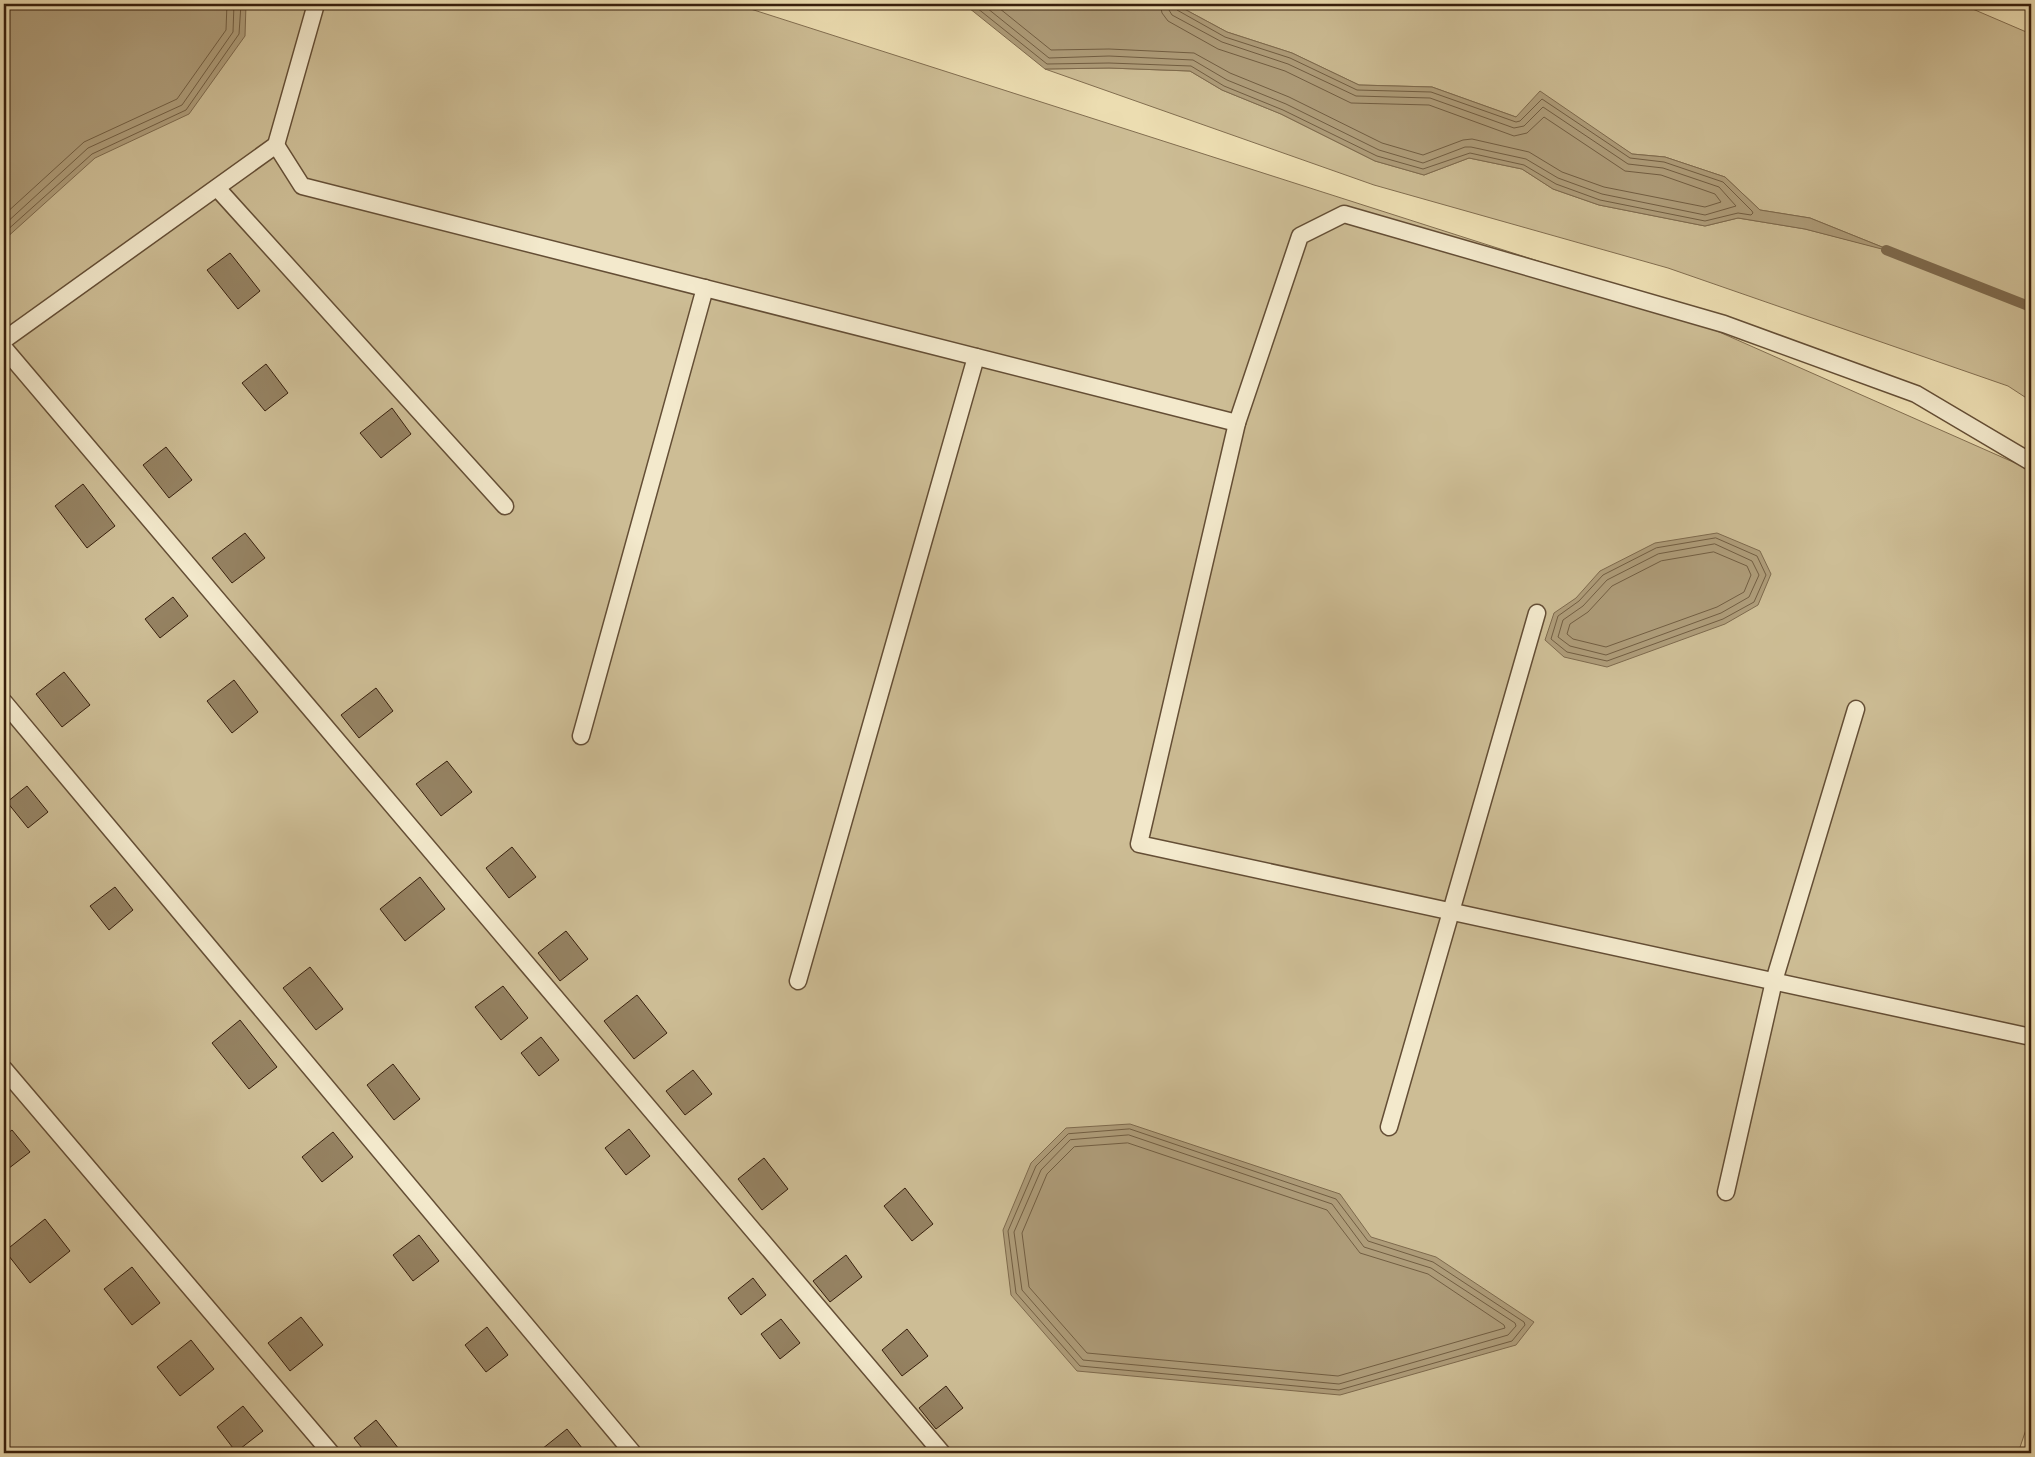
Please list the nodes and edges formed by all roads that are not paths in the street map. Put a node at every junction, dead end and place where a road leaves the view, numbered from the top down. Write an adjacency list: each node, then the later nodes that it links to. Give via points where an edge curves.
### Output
1 (316, 4): 2 (lane)
2 (276, 145): 3 (lane); 4 (lane, via 302,186)
3 (217, 188): 5 (lane); 10 (lane)
4 (705, 288): 7 (lane); 14 (lane)
5 (4, 340)
6 (4, 348): 24 (lane)
7 (976, 357): 8 (lane); 16 (lane)
8 (1237, 423): 9 (lane, via 1300,236 1344,214 1724,324 1916,394); 15 (lane, via 1139,844)
9 (2031, 462)
10 (505, 506)
11 (1537, 613): 15 (lane)
12 (4, 702): 23 (lane)
13 (1856, 709): 17 (lane)
14 (581, 736)
15 (1451, 911): 17 (lane); 20 (lane)
16 (798, 982)
17 (1774, 982): 18 (lane); 21 (lane)
18 (2031, 1037)
19 (4, 1069): 22 (lane)
20 (1390, 1127)
21 (1726, 1192)
22 (331, 1453)
23 (632, 1453)
24 (942, 1453)

